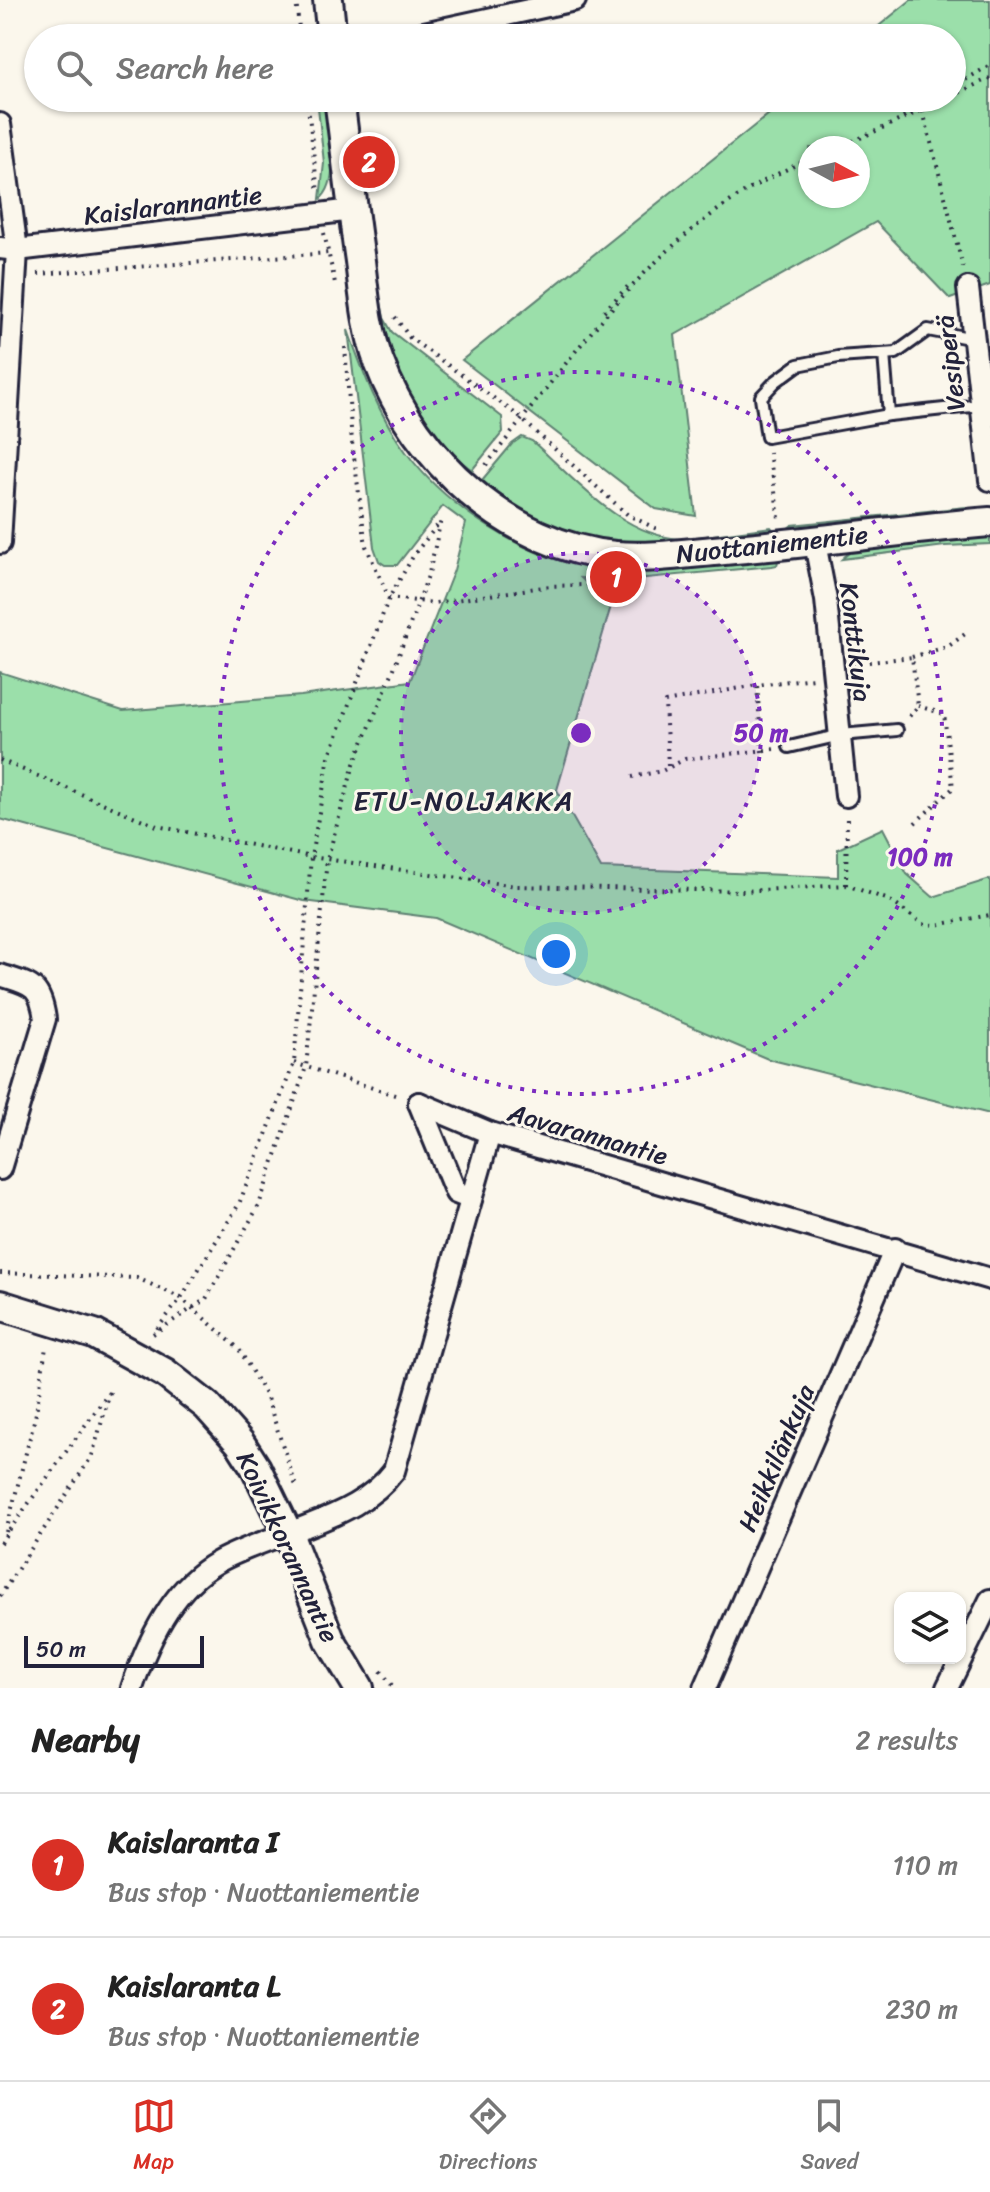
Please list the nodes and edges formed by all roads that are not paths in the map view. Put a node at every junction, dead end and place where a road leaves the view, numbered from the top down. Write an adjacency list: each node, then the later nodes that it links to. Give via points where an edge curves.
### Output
1 (328, 0): 3 (street)
2 (575, 0): 4 (street)
3 (331, 24)
4 (465, 24)
5 (341, 112): 7 (street, Nuottaniementie)
6 (0, 124): 8 (street)
7 (353, 210): 8 (street, Kaislarannantie); 17 (street, Nuottaniementie, via 370,328 395,398 412,428 458,481 523,530 567,547 615,556)
8 (9, 249): 16 (street, via 14,276)
9 (968, 288): 10 (street, Vesiperä)
10 (974, 339): 11 (lane, via 928,330 896,353); 12 (street, Vesiperä)
11 (884, 354): 13 (lane); 13 (lane, via 798,365 761,397 767,437)
12 (981, 405): 13 (lane); 14 (street, Vesiperä)
13 (889, 415)
14 (990, 480)
15 (990, 522): 17 (street, Nuottaniementie)
16 (0, 543)
17 (815, 543): 19 (street, Konttikuja)
18 (897, 730): 19 (lane)
19 (841, 735): 20 (lane); 21 (street, Konttikuja)
20 (789, 747)
21 (846, 796)
22 (0, 975): 24 (street, via 29,984 42,998 45,1019)
23 (490, 1133): 25 (street, Aavarannantie); 25 (street, via 419,1103 456,1193); 26 (street, Aavarannantie)
24 (0, 1169)
25 (471, 1199): 29 (street, Aavarannantie, via 394,1471 380,1489 328,1519)
26 (895, 1249): 27 (street, Aavarannantie); 33 (street, Heikkilänkuja)
27 (990, 1279)
28 (0, 1305): 29 (street, Koivikkorannantie, via 94,1334 165,1373 207,1406 256,1468)
29 (288, 1534): 31 (street, Aavarannantie, via 216,1562 196,1578 144,1651); 32 (street, Koivikkorannantie, via 330,1640)
30 (990, 1600): 34 (street)
31 (132, 1688)
32 (359, 1688)
33 (705, 1688)
34 (947, 1688)

